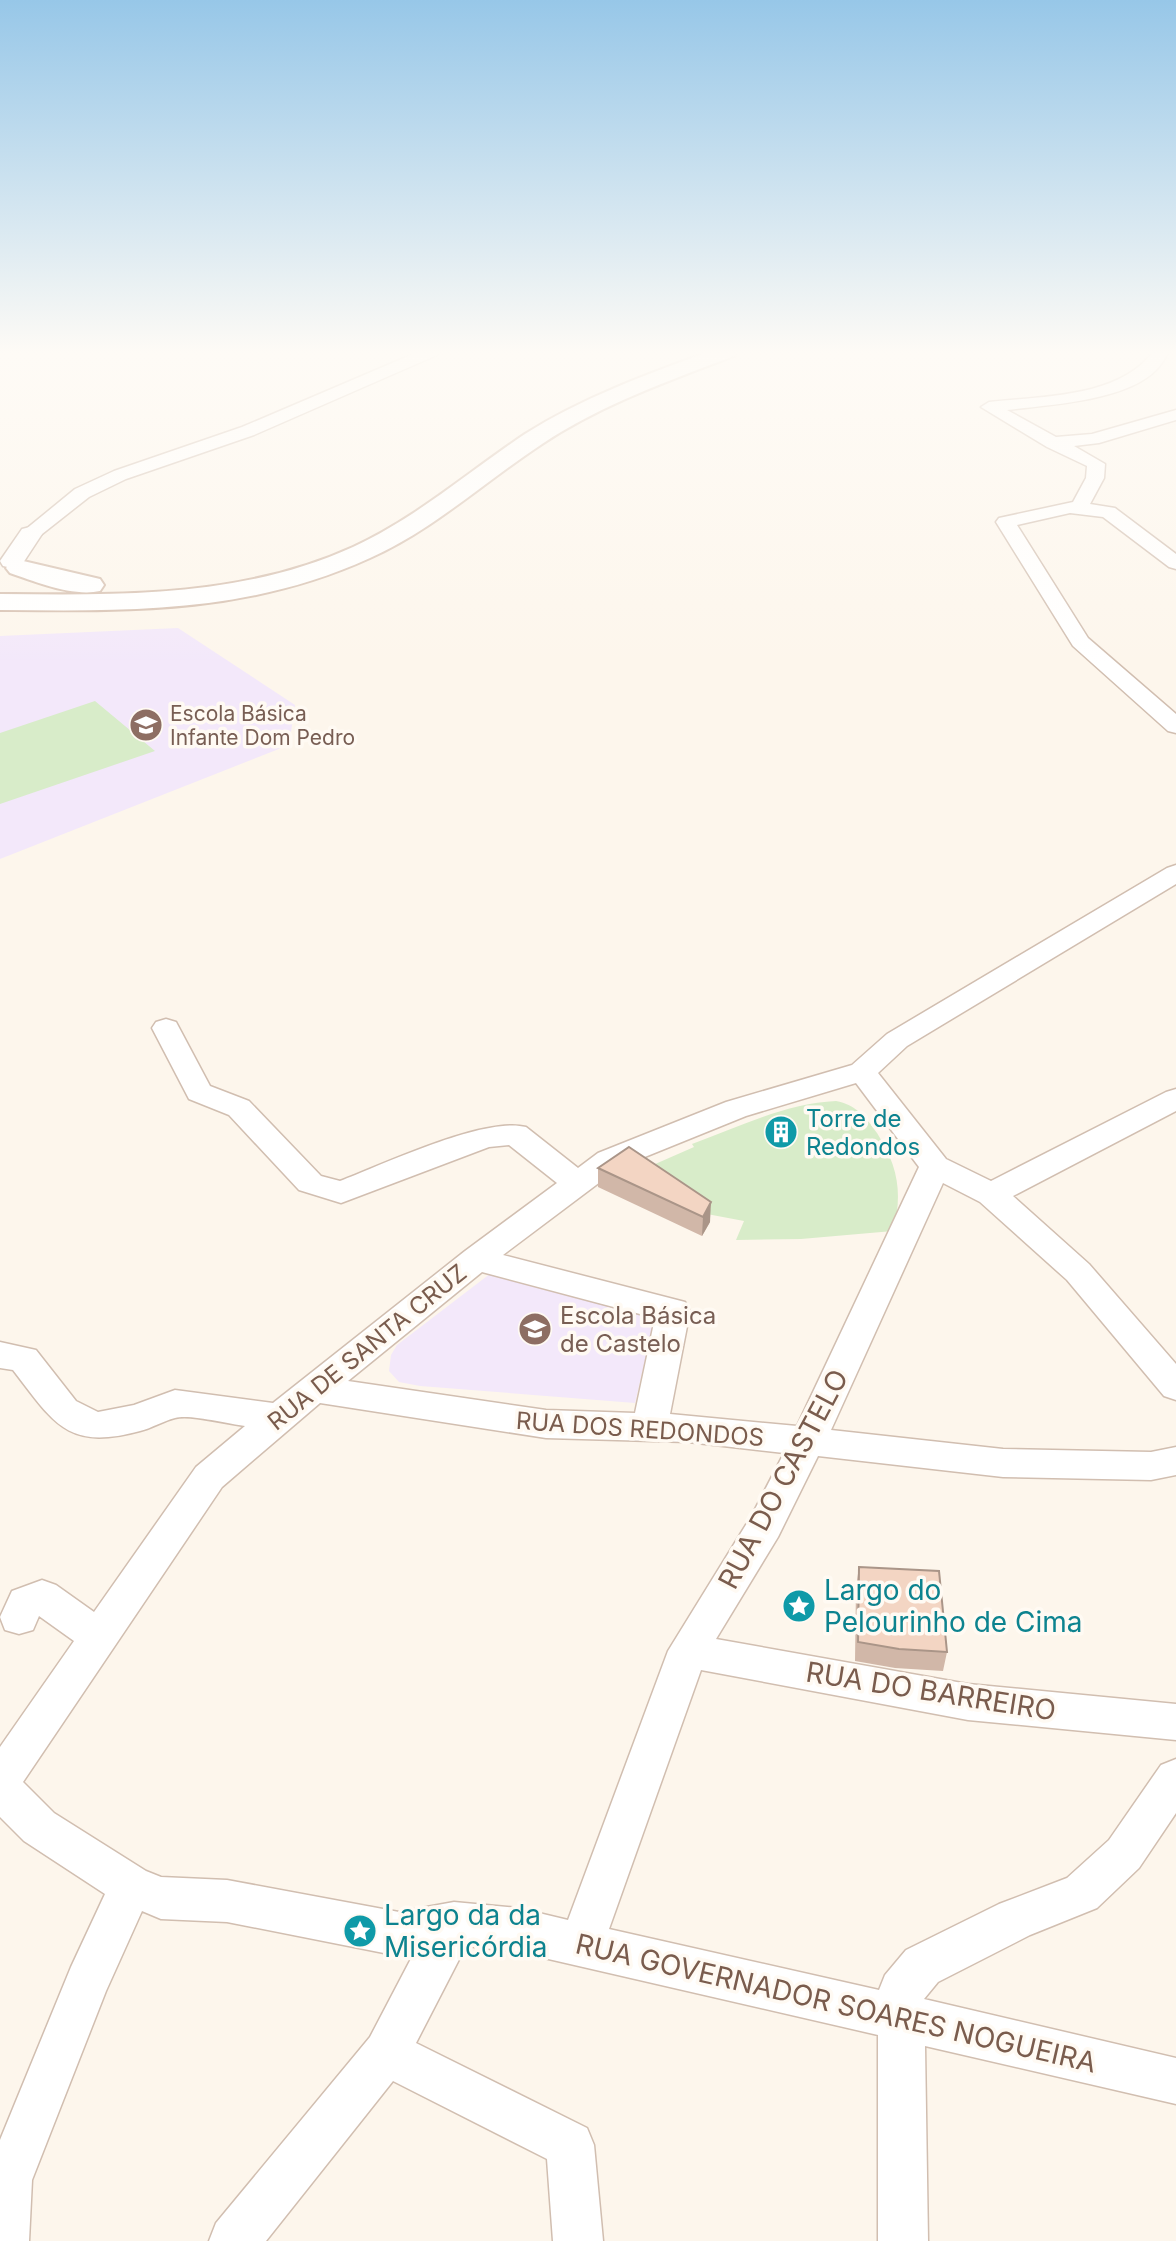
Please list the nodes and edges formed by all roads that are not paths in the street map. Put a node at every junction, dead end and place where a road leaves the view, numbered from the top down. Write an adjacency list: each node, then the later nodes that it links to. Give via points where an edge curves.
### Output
1 (174, 457): 6 (street, via 82,493)
2 (473, 457): 7 (main road, via 358,533 303,557 192,582 138,588 75,584)
3 (510, 457): 10 (main road, via 389,539 334,563 261,584 130,603)
4 (1081, 457): 5 (street, via 1096,464 1095,478)
5 (1079, 509): 8 (street, via 1108,512); 11 (street, via 1070,507 1006,522 1080,642)
6 (30, 534): 7 (street)
7 (8, 557): 9 (main road, via 20,576)
8 (1176, 563)
9 (0, 593)
10 (0, 602)
11 (1176, 726)
12 (1176, 873): 14 (street, via 897,1040)
13 (166, 1028): 17 (street, via 199,1092 239,1108 310,1184 341,1192 485,1137 515,1134)
14 (862, 1072): 16 (street); 17 (street, RUA DE SANTA CRUZ, via 736,1109 609,1160)
15 (1176, 1099): 18 (street)
16 (935, 1166): 18 (street); 25 (street, RUA DO CASTELO)
17 (577, 1184): 19 (street, RUA DE SANTA CRUZ)
18 (991, 1194): 21 (street, via 1078,1272)
19 (476, 1259): 22 (street, RUA DE SANTA CRUZ); 24 (street, via 673,1311)
20 (0, 1355): 23 (street, via 24,1359 64,1411 95,1426 139,1418 175,1403)
21 (1176, 1387)
22 (315, 1390): 23 (street, RUA DE SANTA CRUZ); 24 (street, RUA DOS REDONDOS, via 546,1424)
23 (279, 1417): 28 (street, RUA DE SANTA CRUZ, via 209,1477)
24 (650, 1426): 25 (street, RUA DOS REDONDOS)
25 (807, 1443): 26 (street, RUA DOS REDONDOS, via 1003,1463 1151,1466); 29 (street, RUA DO CASTELO, via 765,1526)
26 (1176, 1461)
27 (19, 1618): 28 (street, via 26,1603 42,1596)
28 (97, 1637): 32 (street, RUA DE SANTA CRUZ)
29 (688, 1651): 30 (street, RUA DO BARREIRO, via 968,1702); 36 (street, RUA DO CASTELO)
30 (1176, 1722)
31 (1176, 1778): 37 (street, via 1124,1854 1082,1892 1014,1919 922,1966 901,1991)
32 (0, 1782)
33 (0, 1788): 34 (street, RUA GOVERNADOR SOARES NOGUEIRA, via 39,1827)
34 (131, 1886): 35 (street, RUA GOVERNADOR SOARES NOGUEIRA, via 161,1898 227,1901 399,1934); 40 (street)
35 (454, 1923): 36 (street, RUA GOVERNADOR SOARES NOGUEIRA, via 518,1930); 38 (street)
36 (581, 1945): 37 (street, RUA GOVERNADOR SOARES NOGUEIRA)
37 (900, 2017): 39 (street, RUA GOVERNADOR SOARES NOGUEIRA); 44 (street)
38 (386, 2053): 41 (street, via 570,2146); 43 (street)
39 (1176, 2081)
40 (4, 2179): 42 (street)
41 (583, 2240)
42 (4, 2241)
43 (234, 2241)
44 (903, 2241)

